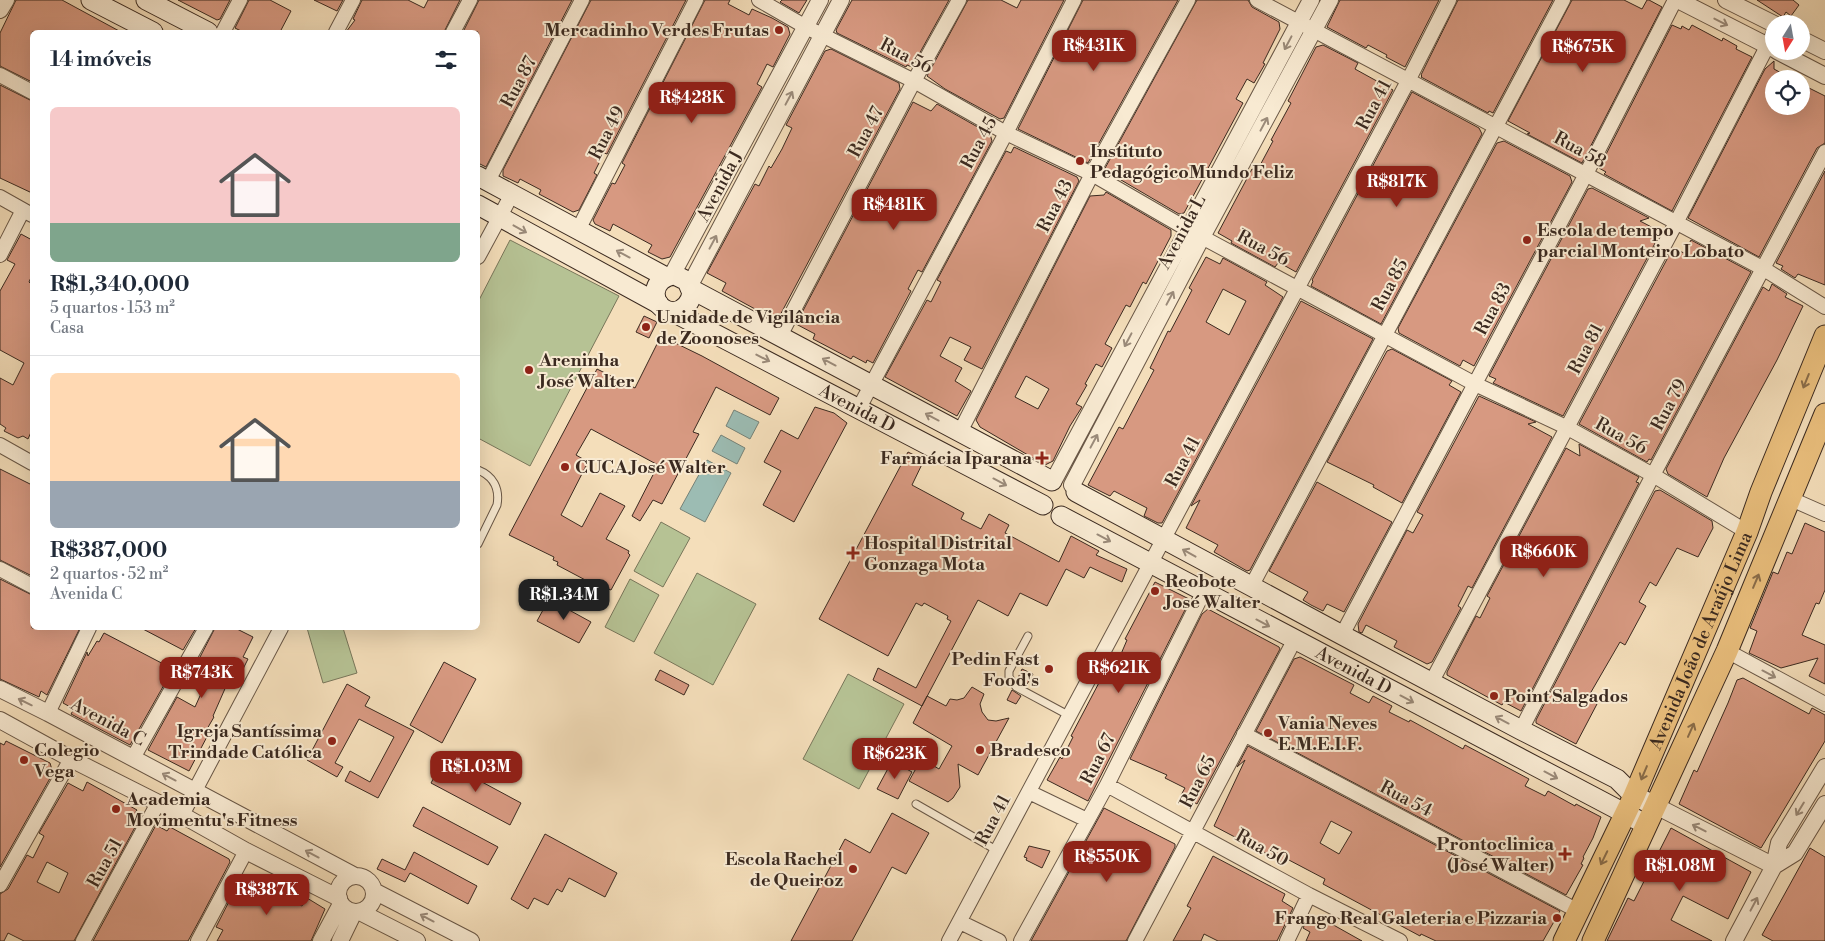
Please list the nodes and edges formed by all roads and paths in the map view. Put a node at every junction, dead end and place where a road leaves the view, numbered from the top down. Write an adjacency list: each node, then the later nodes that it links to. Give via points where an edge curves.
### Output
1 (6, 0): 22 (street)
2 (91, 0): 26 (main road)
3 (146, 0): 27 (main road)
4 (240, 0): 28 (street)
5 (353, 0): 29 (street)
6 (470, 0): 30 (street)
7 (582, 0): 48 (street, Rua 87)
8 (696, 0): 56 (street, Rua 49)
9 (759, 0): 25 (street, Rua 56)
10 (820, 0): 25 (street, Avenida J)
11 (841, 0): 32 (street, Avenida J)
12 (959, 0): 40 (street, Rua 47)
13 (1074, 0): 44 (street, Rua 45)
14 (1188, 0): 46 (street, Rua 43)
15 (1257, 0): 24 (street, Rua 58)
16 (1311, 0): 24 (street, Avenida L)
17 (1330, 0): 31 (street, Avenida L)
18 (1449, 0): 41 (street, Rua 41)
19 (1563, 0): 43 (street, Rua 85)
20 (1677, 0): 33 (street, one-way to 33); 47 (street, Rua 83)
21 (1726, 0): 23 (street)
22 (0, 10)
23 (1765, 20)
24 (1299, 22): 31 (street, Rua 58); 55 (street, Avenida L, one-way to 55)
25 (806, 27): 32 (street, Rua 56); 61 (street, Avenida J)
26 (148, 30)
27 (204, 30)
28 (224, 30)
29 (337, 30)
30 (454, 30)
31 (1314, 30): 41 (street, Rua 58); 57 (street, Avenida L, one-way to 31)
32 (823, 35): 40 (street, Rua 56); 62 (street, Avenida J, one-way to 32)
33 (1765, 41)
34 (1810, 44): 35 (street)
35 (1825, 51)
36 (1765, 60): 54 (street, Rua 81)
37 (1798, 60): 39 (street)
38 (0, 75): 42 (street)
39 (1825, 76)
40 (914, 81): 44 (street, Rua 56); 67 (street, Rua 47)
41 (1408, 81): 43 (street, Rua 58); 63 (street, Rua 41)
42 (30, 91)
43 (1495, 126): 47 (street, Rua 58); 66 (street, Rua 85)
44 (1006, 133): 46 (street, Rua 56); 70 (street, Rua 45)
45 (1825, 152): 60 (street, Rua 79)
46 (1092, 174): 55 (street, Rua 56); 74 (street, Rua 43)
47 (1586, 174): 54 (street, Rua 58); 69 (street, Rua 83)
48 (483, 178): 49 (main road)
49 (512, 194): 53 (street); 56 (main road)
50 (0, 197): 52 (street)
51 (480, 206): 53 (main road, Avenida D)
52 (28, 212): 59 (street)
53 (499, 217): 58 (street); 65 (main road, Avenida D, one-way to 65)
54 (1676, 223): 60 (street, Rua 58); 73 (street, Rua 81)
55 (1187, 229): 57 (street, Rua 56); 79 (street, Avenida L, one-way to 79)
56 (578, 230): 61 (main road, one-way to 56)
57 (1202, 237): 63 (street, Rua 56); 79 (street, Avenida L, one-way to 57)
58 (480, 253)
59 (0, 255)
60 (1764, 269): 64 (street, Rua 58); 78 (street, Rua 79)
61 (669, 276): 62 (main road, via 682,277); 65 (main road, via 658,283 655,296)
62 (691, 287): 65 (main road, via 691,300 687,306 682,310); 67 (main road, Avenida D)
63 (1297, 288): 66 (street, Rua 56); 85 (street, Rua 41)
64 (1825, 306)
65 (666, 308): 71 (main road, Avenida D, one-way to 71)
66 (1385, 335): 69 (street, Rua 56); 90 (street, Rua 85)
67 (780, 336): 70 (main road, Avenida D, one-way to 67)
68 (1825, 336): 84 (main road, Avenida João de Araújo Lima, one-way to 84)
69 (1475, 384): 73 (street, Rua 56); 95 (street, Rua 83)
70 (872, 385): 71 (street, Rua 45); 74 (main road, Avenida D, one-way to 70)
71 (859, 408): 81 (main road, Avenida D, one-way to 81)
72 (1825, 414): 80 (main road, Avenida João de Araújo Lima)
73 (1566, 427): 78 (street, Rua 56); 99 (street, Rua 81)
74 (960, 432): 79 (main road, Avenida D)
75 (0, 445): 76 (street)
76 (30, 458)
77 (480, 471): 86 (lane, via 494,482 498,499)
78 (1653, 474): 84 (street, Rua 56); 105 (street, Rua 79)
79 (1063, 484): 81 (main road, via 1043,490); 83 (main road, via 1078,500 1072,511); 85 (main road, Avenida D)
80 (1791, 499): 82 (street); 98 (main road, Avenida João de Araújo Lima, one-way to 80)
81 (1043, 505): 83 (main road, via 1048,512)
82 (1825, 514)
83 (1061, 516): 87 (main road, Avenida D, one-way to 87)
84 (1747, 532): 117 (main road, Avenida João de Araújo Lima, one-way to 117)
85 (1163, 539): 87 (street, Rua 41); 90 (main road, Avenida D, one-way to 85)
86 (480, 540)
87 (1152, 563): 91 (main road, Avenida D); 103 (street, Rua 41)
88 (0, 569): 89 (street)
89 (30, 585)
90 (1251, 587): 95 (main road, Avenida D)
91 (1204, 591): 97 (main road, Avenida D, one-way to 97); 110 (street, Rua 67)
92 (88, 630): 102 (street)
93 (205, 630): 108 (street)
94 (280, 630): 111 (street)
95 (1342, 635): 99 (main road, Avenida D)
96 (1028, 636): 103 (lane, via 1009,671 1012,682)
97 (1295, 639): 106 (street, Rua 65); 117 (main road, Avenida D, one-way to 117)
98 (1726, 651): 101 (street, one-way to 101); 119 (main road, Avenida João de Araújo Lima, one-way to 98)
99 (1431, 682): 105 (main road, Avenida D, one-way to 99)
100 (0, 689): 102 (street, Avenida C, one-way to 100)
101 (1825, 704)
102 (48, 713): 108 (street, Avenida C)
103 (1070, 716): 112 (street, Rua 41)
104 (0, 720): 107 (street)
105 (1522, 730): 117 (main road, Avenida D, via 1616,778)
106 (1244, 734): 121 (street, Rua 65); 130 (street, Rua 54)
107 (71, 758): 114 (street); 126 (street)
108 (133, 758): 111 (street, Avenida C, one-way to 108)
109 (1825, 767): 113 (street)
110 (1107, 785): 120 (street, Rua 67); 121 (street, Rua 50)
111 (195, 791): 118 (street); 125 (street, Avenida C, one-way to 111)
112 (1029, 792): 120 (street); 122 (street, Rua 41)
113 (1818, 794): 124 (street, one-way to 124, via 1779,843)
114 (158, 803): 118 (street); 132 (street, Rua 51)
115 (916, 804): 122 (lane)
116 (1825, 804): 124 (street, via 1795,854)
117 (1630, 805): 119 (main road, Avenida D); 130 (main road, Avenida João de Araújo Lima, one-way to 130)
118 (182, 815): 123 (street)
119 (1652, 816): 124 (street, one-way to 119); 145 (main road, Avenida João de Araújo Lima)
120 (1087, 820): 140 (street, Rua 67)
121 (1194, 831): 128 (street, Rua 50); 141 (street, Rua 65)
122 (998, 851): 131 (street, Rua 41)
123 (246, 852): 129 (street); 133 (street)
124 (1774, 866): 146 (street, one-way to 124)
125 (356, 876): 127 (street, via 367,880); 129 (street, via 345,880 339,890)
126 (0, 885)
127 (374, 890): 129 (street, via 369,908); 137 (street, one-way to 127)
128 (1309, 896): 142 (street); 143 (street, Rua 50)
129 (349, 907): 134 (street); 135 (street); 136 (street)
130 (1578, 911): 144 (main road, Avenida João de Araújo Lima)
131 (960, 922): 138 (street, Rua 41); 139 (street)
132 (83, 941)
133 (198, 941)
134 (321, 941)
135 (340, 941)
136 (417, 941)
137 (471, 941)
138 (949, 941)
139 (999, 941)
140 (1021, 941)
141 (1135, 941)
142 (1287, 941)
143 (1400, 941)
144 (1564, 941)
145 (1594, 941)
146 (1734, 941)

